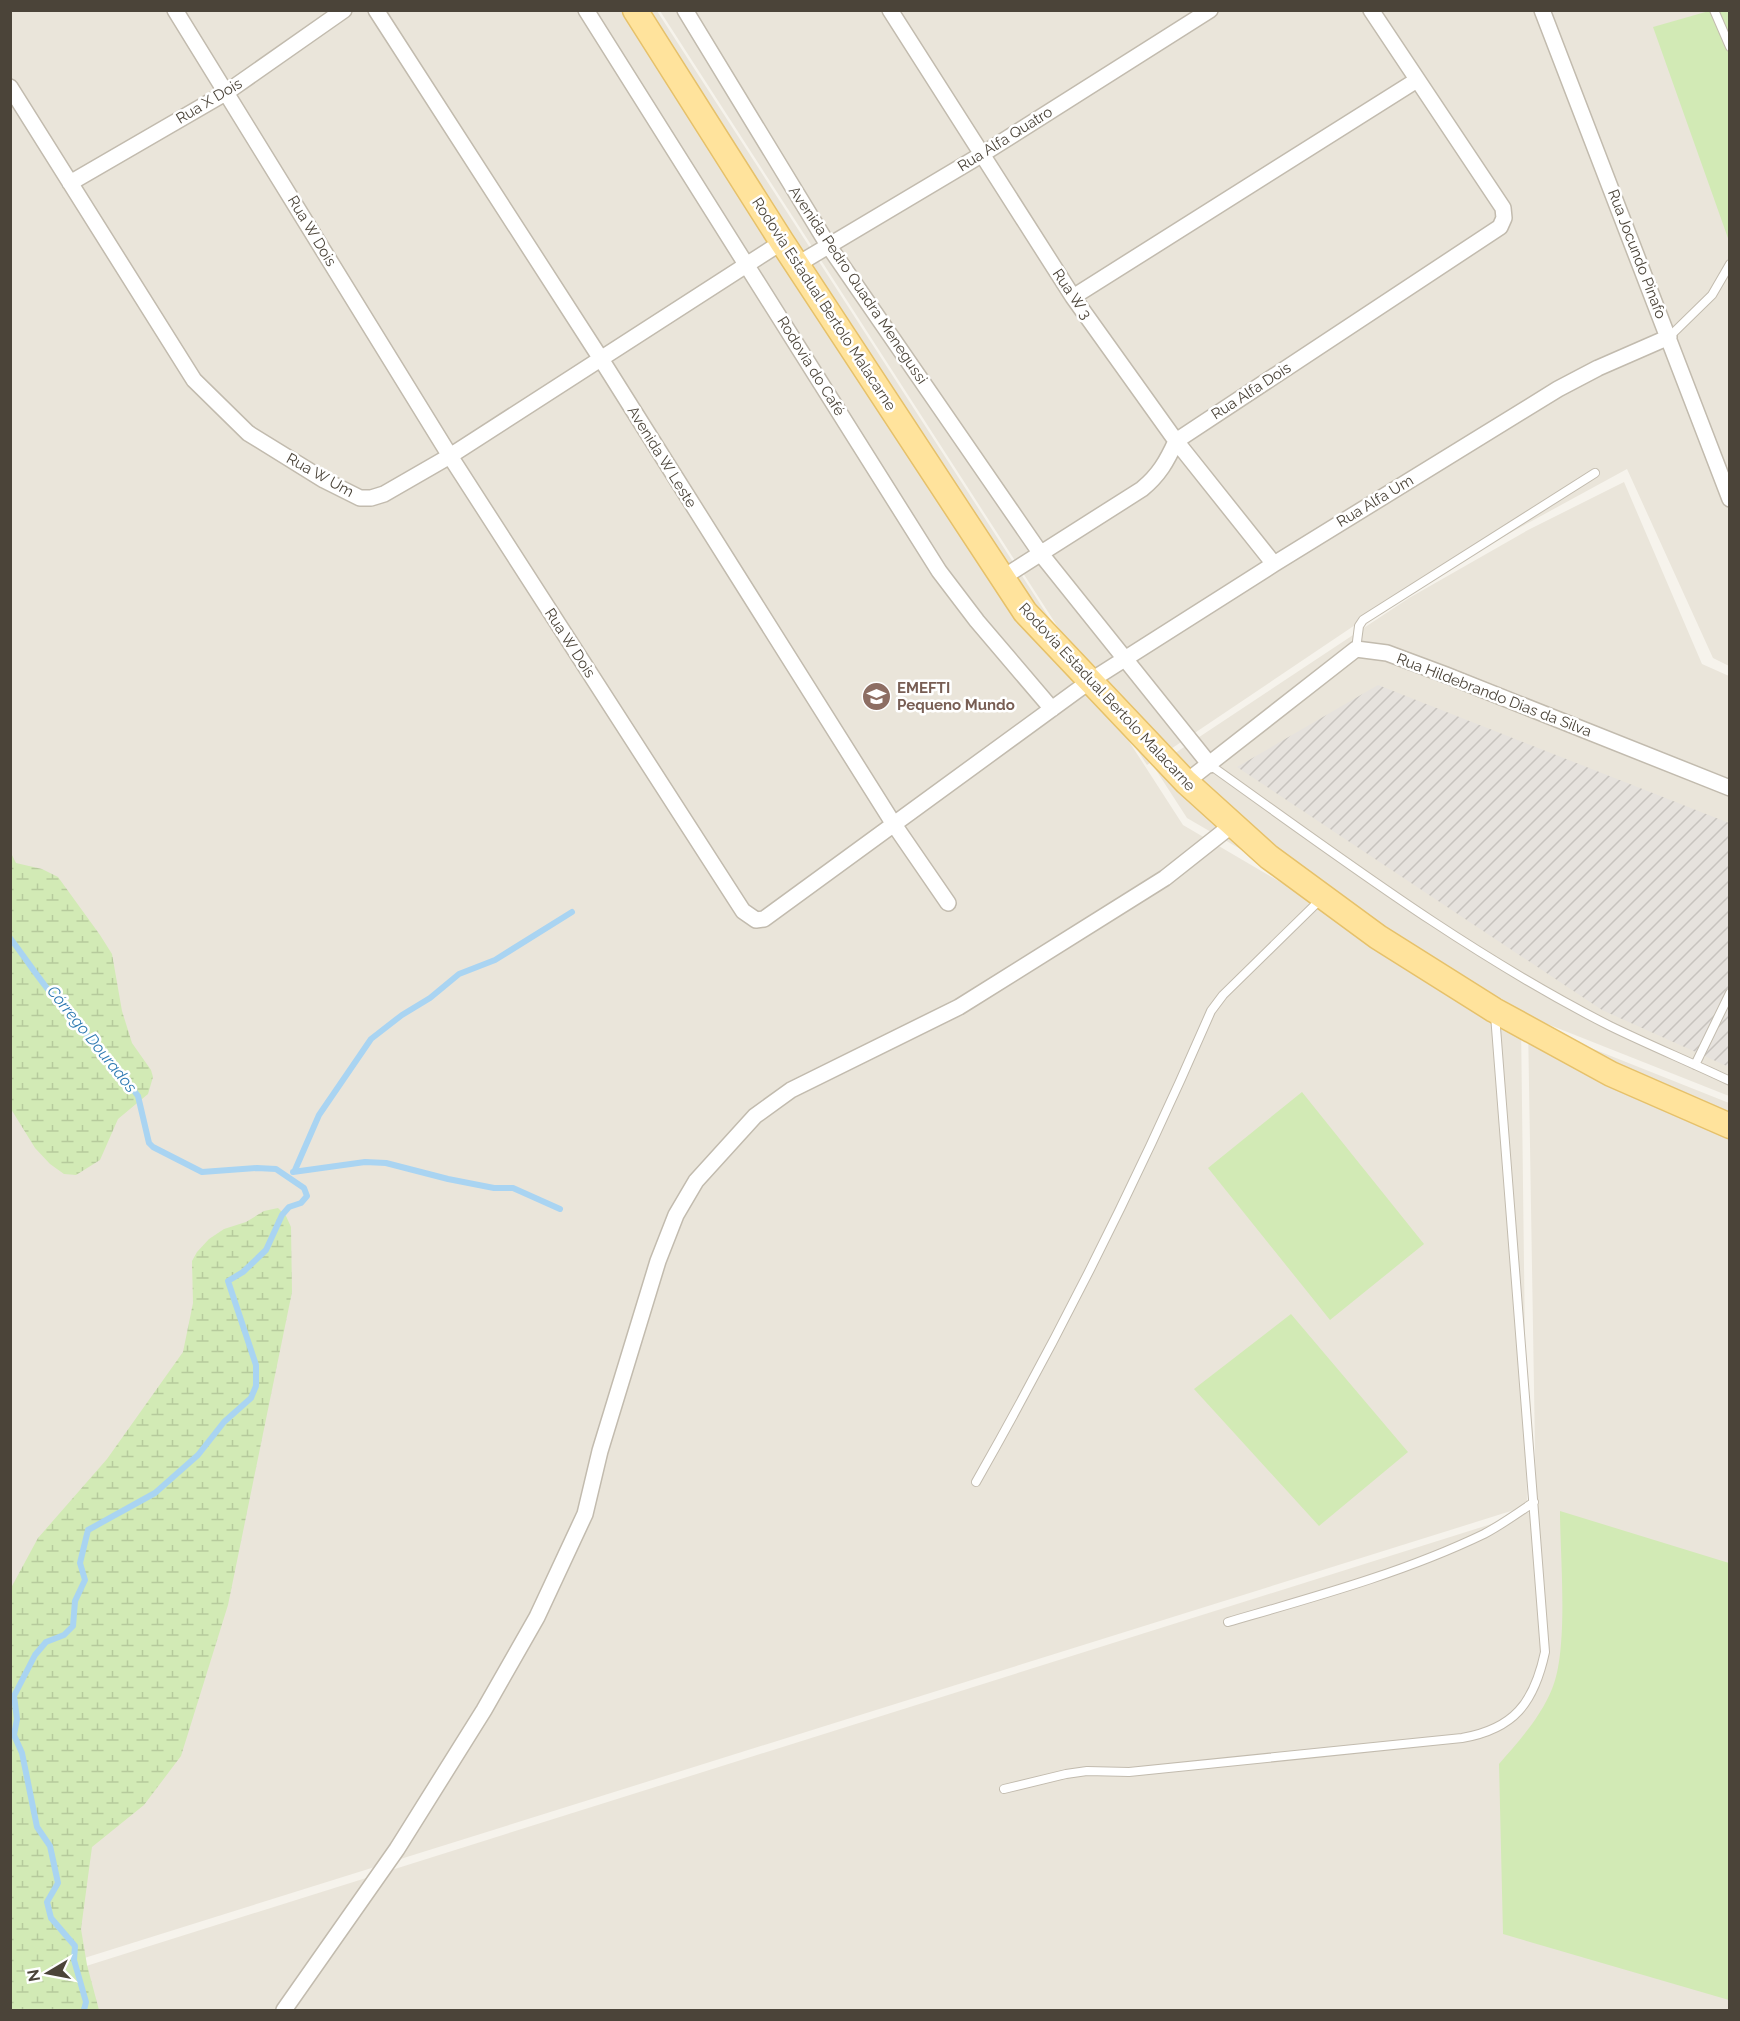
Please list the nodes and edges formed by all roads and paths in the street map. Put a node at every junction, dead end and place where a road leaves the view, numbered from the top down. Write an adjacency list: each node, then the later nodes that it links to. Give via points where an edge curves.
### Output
1 (175, 10): 15 (street, Rua W Dois)
2 (344, 10): 15 (street, Rua X Dois)
3 (376, 10): 25 (street, Avenida W Leste)
4 (586, 10): 20 (street, Rodovia do Café)
5 (636, 10): 18 (main road, Rodovia Estadual Bertolo Malacarne)
6 (685, 10): 19 (street, Avenida Pedro Quadra Menegussi)
7 (890, 10): 16 (street, Rua W 3)
8 (1210, 10): 16 (street, Rua Alfa Quatro)
9 (1371, 10): 13 (street)
10 (1542, 10): 24 (street, Rua Jocundo Pinafo)
11 (1714, 10): 12 (lane)
12 (1730, 47)
13 (1417, 80): 23 (street); 26 (street, Rua Alfa Dois, via 1503,208 1500,227)
14 (10, 87): 17 (street, Rua W Um)
15 (227, 92): 17 (street, Rua X Dois); 27 (street, Rua W Dois)
16 (981, 155): 19 (street, Rua Alfa Quatro); 23 (street, Rua W 3)
17 (69, 183): 27 (street, Rua W Um, via 194,380 248,433 360,498 384,494)
18 (782, 242): 20 (street, Rua W Um); 21 (main road, Rodovia Estadual Bertolo Malacarne)
19 (828, 245): 21 (street, Rua Alfa Quatro); 30 (street, Avenida Pedro Quadra Menegussi)
20 (748, 264): 25 (street, Rua W Um); 36 (street, Rodovia do Café, via 939,571)
21 (798, 264): 32 (main road, Rodovia Estadual Bertolo Malacarne)
22 (1730, 264): 24 (lane, via 1712,295)
23 (1073, 297): 26 (street, Rua W 3)
24 (1669, 337): 29 (street, Rua Jocundo Pinafo); 31 (street, Rua Alfa Um, via 1558,389)
25 (601, 359): 27 (street, Rua W Um); 40 (street, Avenida W Leste)
26 (1176, 441): 30 (street, via 1167,463 1149,483); 31 (street, Rua W 3)
27 (450, 456): 40 (street, Rua W Dois, via 749,917 764,919)
28 (1595, 473): 33 (lane, via 1363,620)
29 (1730, 499)
30 (1041, 554): 32 (street); 34 (street, Avenida Pedro Quadra Menegussi)
31 (1274, 564): 34 (street, Rua Alfa Um)
32 (1002, 578): 35 (main road, Rodovia Estadual Bertolo Malacarne, via 1025,612)
33 (1356, 649): 37 (street); 39 (street, Rua Hildebrando Dias da Silva, via 1387,653)
34 (1126, 658): 35 (street, Rua Alfa Um); 37 (street, Avenida Pedro Quadra Menegussi)
35 (1090, 681): 36 (street, Rua W Dois); 38 (main road, Rodovia Estadual Bertolo Malacarne)
36 (1052, 709): 40 (street, Rua W Dois)
37 (1210, 765): 38 (street); 46 (lane, via 1495,960 1609,1025)
38 (1186, 782): 41 (main road, Rodovia Estadual Bertolo Malacarne)
39 (1730, 788)
40 (893, 823): 43 (street, Avenida W Leste)
41 (1232, 825): 42 (main road, Rodovia Estadual Bertolo Malacarne); 53 (street, via 1166,878 959,1007 790,1090 754,1116 696,1181 676,1215 658,1261 600,1451 585,1514 537,1617 398,1849)
42 (1324, 897): 45 (main road, Rodovia Estadual Bertolo Malacarne, via 1378,937); 49 (lane, via 1211,1011 1122,1209 1048,1355)
43 (948, 903)
44 (1730, 993): 46 (lane)
45 (1494, 1010): 48 (main road, Rodovia Estadual Bertolo Malacarne, via 1611,1074); 50 (lane)
46 (1695, 1065): 47 (lane)
47 (1730, 1081)
48 (1730, 1126)
49 (975, 1482)
50 (1534, 1502): 51 (lane, via 1485,1533 1426,1558); 52 (lane, via 1545,1652 1539,1681 1529,1701 1488,1734 1129,1772 1087,1771)
51 (1228, 1622)
52 (1004, 1789)
53 (285, 2010)

